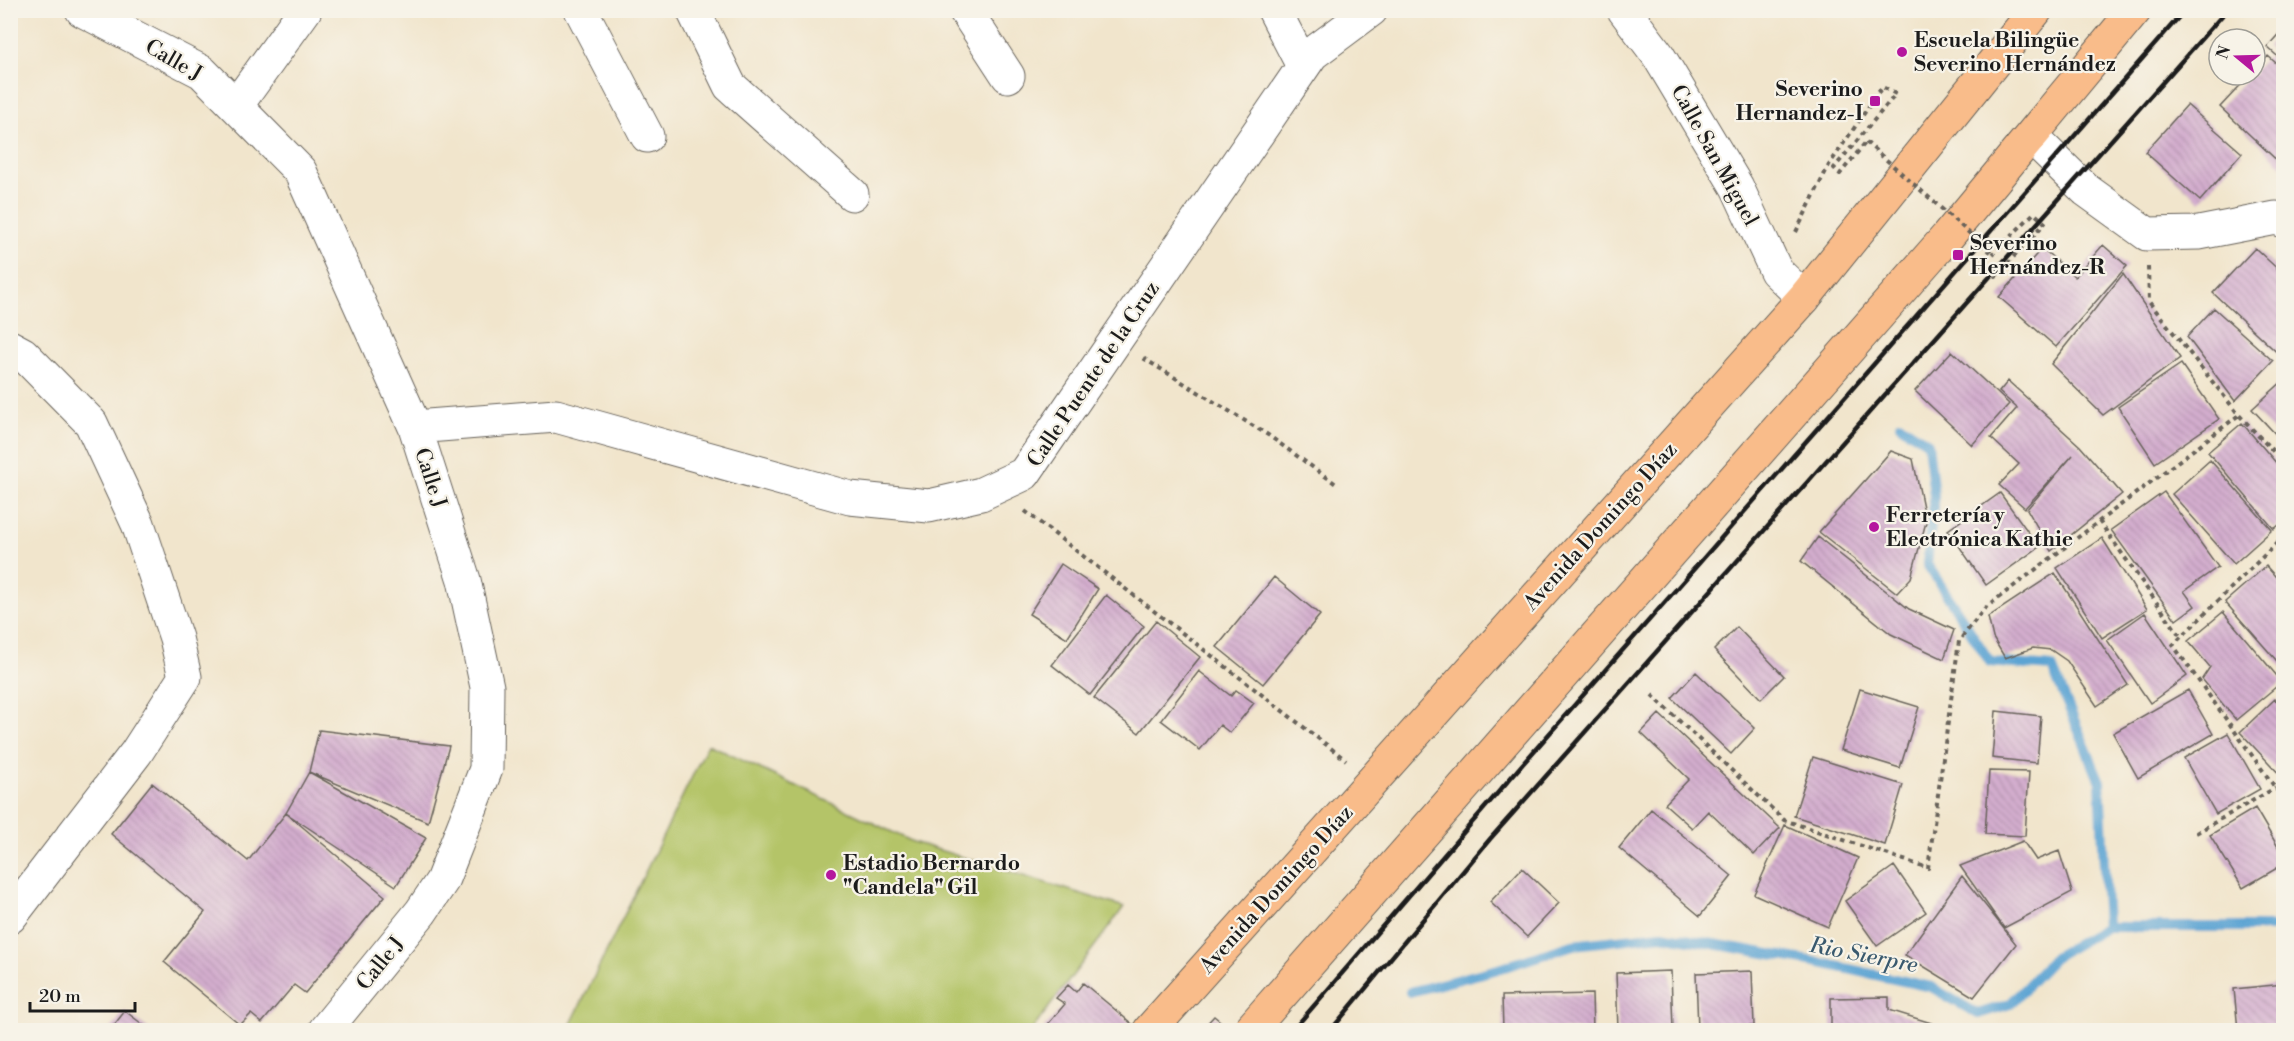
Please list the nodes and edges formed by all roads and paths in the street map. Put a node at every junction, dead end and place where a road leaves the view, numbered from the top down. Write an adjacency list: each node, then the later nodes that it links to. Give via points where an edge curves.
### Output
1 (82, 10): 13 (street, Calle J, via 202,72)
2 (305, 10): 13 (street)
3 (581, 10): 14 (street)
4 (693, 10): 16 (street, via 730,86)
5 (965, 10): 12 (street)
6 (1274, 10): 11 (street)
7 (1371, 10): 11 (street, Calle Puente de la Cruz, via 1312,54)
8 (1624, 10): 19 (street, Calle San Miguel, via 1658,55 1737,187)
9 (2036, 10): 21 (main road, Avenida Domingo Díaz)
10 (2135, 10): 15 (main road)
11 (1303, 66): 25 (street, Calle Puente de la Cruz, via 1024,474 981,494 929,506 850,498 556,416)
12 (1008, 76)
13 (236, 106): 25 (street, Calle J, via 300,171)
14 (648, 136)
15 (2032, 137): 18 (street, via 2086,190); 38 (main road)
16 (852, 194)
17 (2283, 221): 18 (street, via 2276,218 2199,233)
18 (2147, 234): 24 (path, via 2149,302)
19 (1776, 271): 20 (path, bridge, via 1829,165 1881,87 1896,94 1833,168 1840,174 1866,142 1993,254 2034,213 2045,223); 21 (street, Calle San Miguel)
20 (1996, 276)
21 (1804, 298): 40 (main road, Avenida Domingo Díaz)
22 (10, 347): 37 (street, via 22,354 91,423 138,524 185,677 136,753)
23 (1135, 353): 27 (path, via 1268,435)
24 (2239, 415): 26 (path); 29 (path)
25 (415, 427): 39 (street, Calle J, via 464,580 487,687 486,769 442,881)
26 (2283, 463)
27 (1336, 484)
28 (1022, 509): 33 (path)
29 (2100, 521): 31 (path); 32 (path, via 1984,610 1959,641 1928,867 1784,820)
30 (2283, 536): 31 (path)
31 (2181, 637): 34 (path, via 2172,645)
32 (1652, 695)
33 (1353, 766)
34 (2275, 788): 35 (path); 36 (path)
35 (2283, 800)
36 (2196, 833)
37 (10, 917)
38 (1291, 983): 41 (main road); 42 (main road)
39 (325, 1030)
40 (1150, 1030)
41 (1250, 1030)
42 (1263, 1030)

